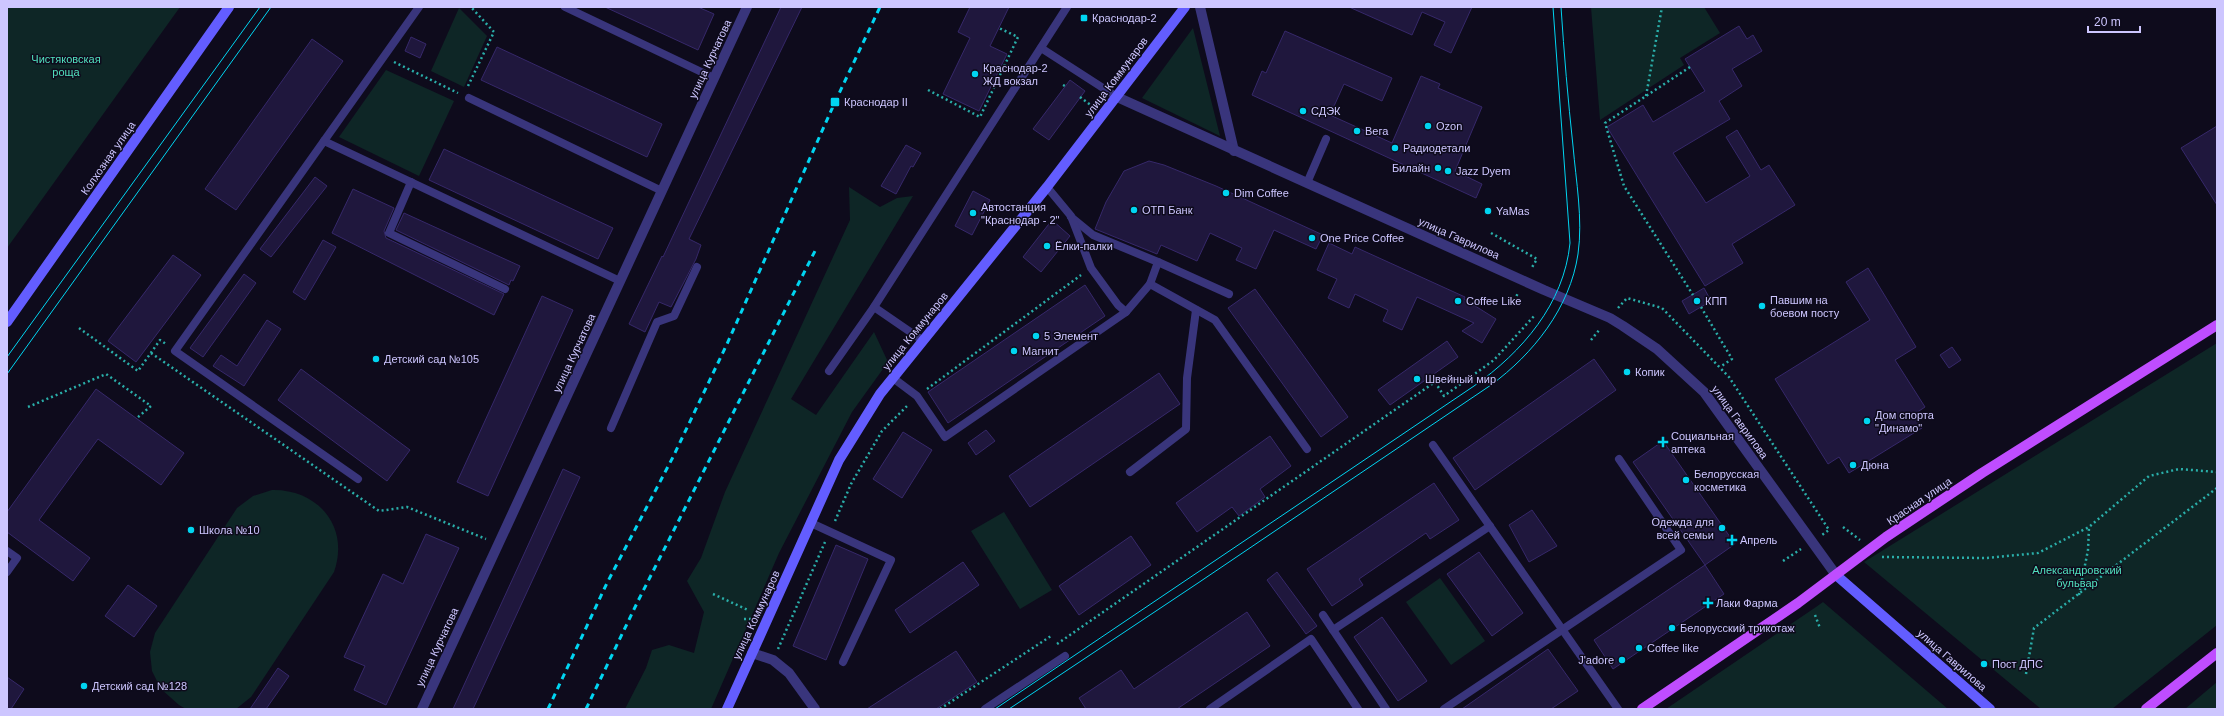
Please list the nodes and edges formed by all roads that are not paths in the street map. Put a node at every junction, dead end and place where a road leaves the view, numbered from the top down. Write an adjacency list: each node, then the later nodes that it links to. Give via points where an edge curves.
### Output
1 (229, 7): 29 (main road, Колхозная улица)
2 (419, 7): 13 (lane)
3 (565, 7): 9 (lane)
4 (747, 7): 9 (street, улица Курчатова)
5 (1067, 7): 8 (lane)
6 (1185, 7): 11 (main road, улица Коммунаров)
7 (1200, 7): 14 (street)
8 (1041, 48): 11 (lane); 26 (lane)
9 (714, 78): 18 (street, улица Курчатова)
10 (466, 97): 18 (lane)
11 (1117, 97): 14 (street, улица Гаврилова); 17 (main road, улица Коммунаров)
12 (1326, 139): 16 (lane)
13 (324, 141): 15 (lane); 39 (lane, via 175,351)
14 (1234, 151): 16 (street, улица Гаврилова)
15 (411, 182): 22 (lane); 24 (lane, via 389,233)
16 (1307, 183): 44 (street, улица Гаврилова, via 1610,318 1657,349 1704,392)
17 (1047, 187): 19 (lane); 31 (main road, улица Коммунаров)
18 (662, 191): 22 (street, улица Курчатова)
19 (1071, 216): 20 (lane, via 1093,236); 28 (lane, via 1091,268)
20 (1158, 262): 23 (lane); 25 (lane)
21 (697, 267): 34 (lane, via 674,316 657,322)
22 (620, 281): 52 (street, улица Курчатова)
23 (1150, 284): 27 (lane); 28 (lane)
24 (504, 289)
25 (1229, 294)
26 (874, 306): 31 (lane); 32 (lane)
27 (1196, 310): 36 (lane, via 1215,320); 38 (lane, via 1187,378 1186,429)
28 (1126, 312): 33 (lane, via 945,437 917,396)
29 (7, 322)
30 (2217, 325): 44 (main road, Красная улица, via 1982,473 1886,537)
31 (922, 340): 33 (main road, улица Коммунаров)
32 (829, 371)
33 (893, 378): 40 (main road, улица Коммунаров, via 880,394 839,460)
34 (611, 428)
35 (1434, 445): 41 (lane)
36 (1307, 448)
37 (1619, 459): 46 (lane, via 1681,550)
38 (1130, 472)
39 (358, 479)
40 (811, 523): 48 (main road, улица Коммунаров); 51 (lane, via 891,560)
41 (1490, 526): 46 (lane); 47 (lane)
42 (7, 551): 43 (lane, via 17,558)
43 (7, 572)
44 (1836, 575): 61 (main road, Красная улица); 62 (main road, улица Гаврилова)
45 (1323, 615): 47 (lane)
46 (1562, 628): 59 (lane); 60 (lane)
47 (1333, 630): 58 (lane)
48 (752, 653): 53 (main road, улица Коммунаров); 54 (street, via 773,660 789,674)
49 (2217, 653): 63 (main road)
50 (1065, 656): 55 (lane)
51 (843, 662)
52 (422, 709)
53 (727, 709)
54 (815, 709)
55 (984, 709)
56 (1210, 709): 57 (lane, via 1311,639)
57 (1358, 709)
58 (1386, 709)
59 (1444, 709)
60 (1618, 709)
61 (1642, 709)
62 (1990, 709)
63 (2146, 709)

